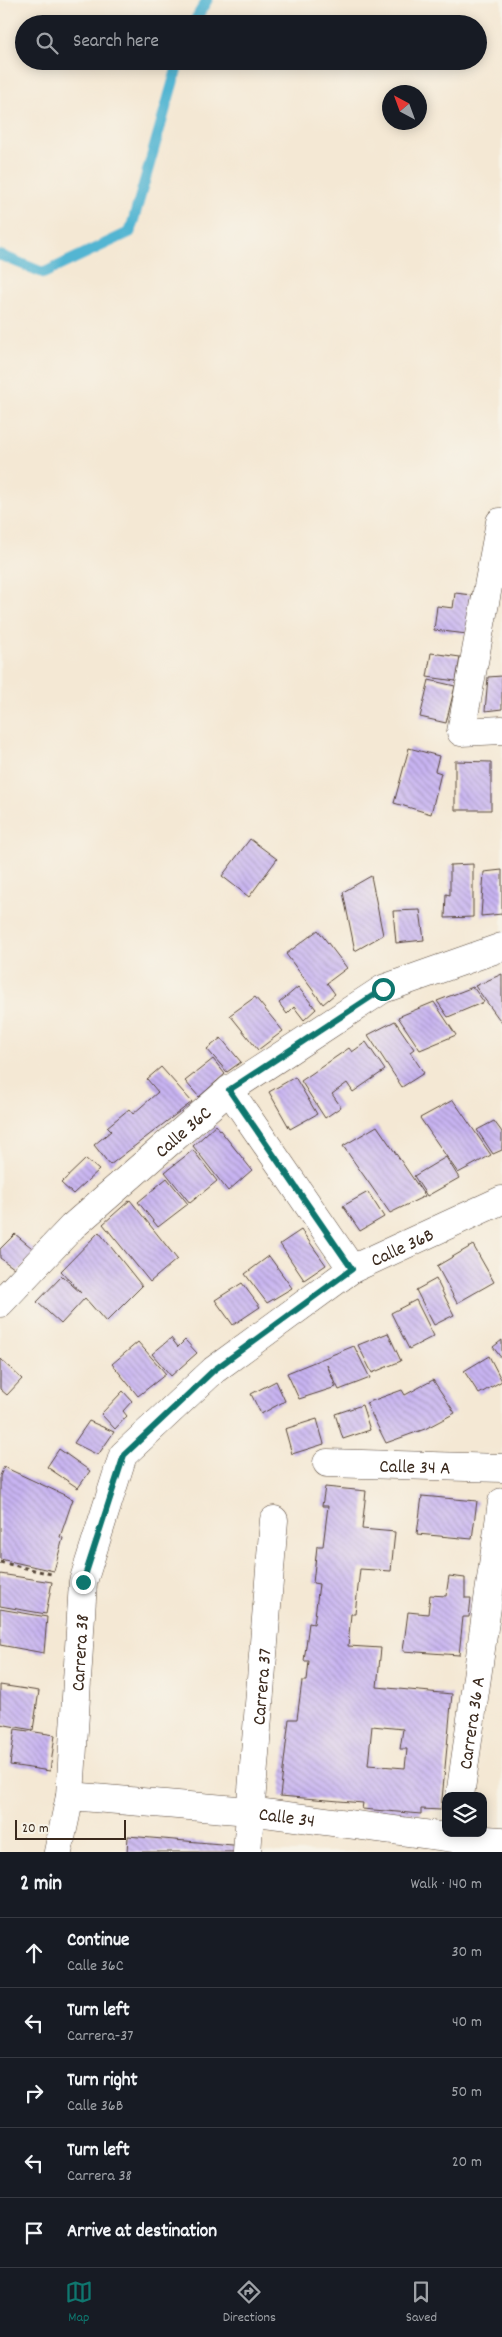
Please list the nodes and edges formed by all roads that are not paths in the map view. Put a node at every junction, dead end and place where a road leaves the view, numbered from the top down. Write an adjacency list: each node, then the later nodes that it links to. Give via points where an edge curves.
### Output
1 (501, 522): 2 (street, via 461,732)
2 (502, 730)
3 (502, 947): 4 (street, Calle 36C, via 383,989)
4 (229, 1090): 6 (street); 7 (street, Calle 36C, via 72,1226)
5 (502, 1200): 6 (street, Calle 36B)
6 (352, 1269): 8 (street, Calle 36B, via 214,1370)
7 (0, 1303)
8 (124, 1455): 14 (street, Carrera 38, via 83,1582)
9 (328, 1462): 10 (street, Calle 34 A)
10 (502, 1468)
11 (502, 1502): 13 (street, Carrera 36 A)
12 (274, 1520): 15 (street, Carrera 37)
13 (461, 1792)
14 (70, 1796): 15 (street, Calle 34); 18 (street, Carrera 38)
15 (249, 1811): 16 (street, Calle 34); 19 (street, Carrera 37)
16 (454, 1841): 17 (street, Calle 34)
17 (502, 1841)
18 (58, 1852)
19 (247, 1852)

